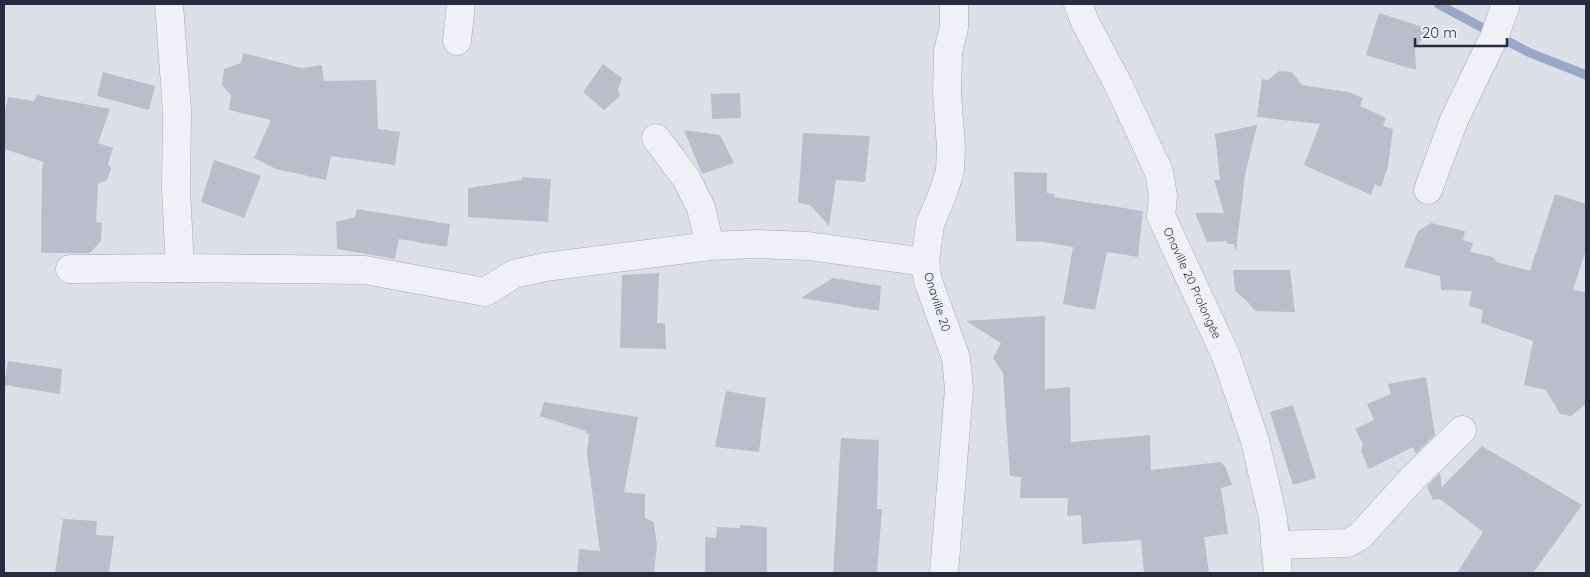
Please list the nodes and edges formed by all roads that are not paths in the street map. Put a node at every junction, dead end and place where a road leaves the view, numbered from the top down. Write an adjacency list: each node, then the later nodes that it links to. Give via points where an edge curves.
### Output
1 (169, 4): 11 (street, via 177,111)
2 (461, 4): 6 (street)
3 (954, 4): 10 (street, Onaville 20, via 947,93 950,171 930,224)
4 (1078, 4): 14 (street, Onaville 20 Prolongée, via 1159,172 1163,196 1161,216 1226,356 1255,441 1273,518)
5 (1506, 4): 8 (street, via 1495,35 1454,120)
6 (457, 41)
7 (656, 138): 9 (street, via 686,178 701,208)
8 (1428, 190)
9 (710, 246): 10 (street, via 808,246); 11 (street, via 545,267 514,274 485,292 365,270)
10 (925, 262): 15 (street, Onaville 20, via 928,281 956,358 959,388)
11 (180, 268): 12 (street)
12 (70, 269)
13 (1462, 430): 14 (street, via 1360,536 1348,543)
14 (1275, 544): 16 (street, Onaville 20 Prolongée)
15 (944, 573)
16 (1278, 573)

